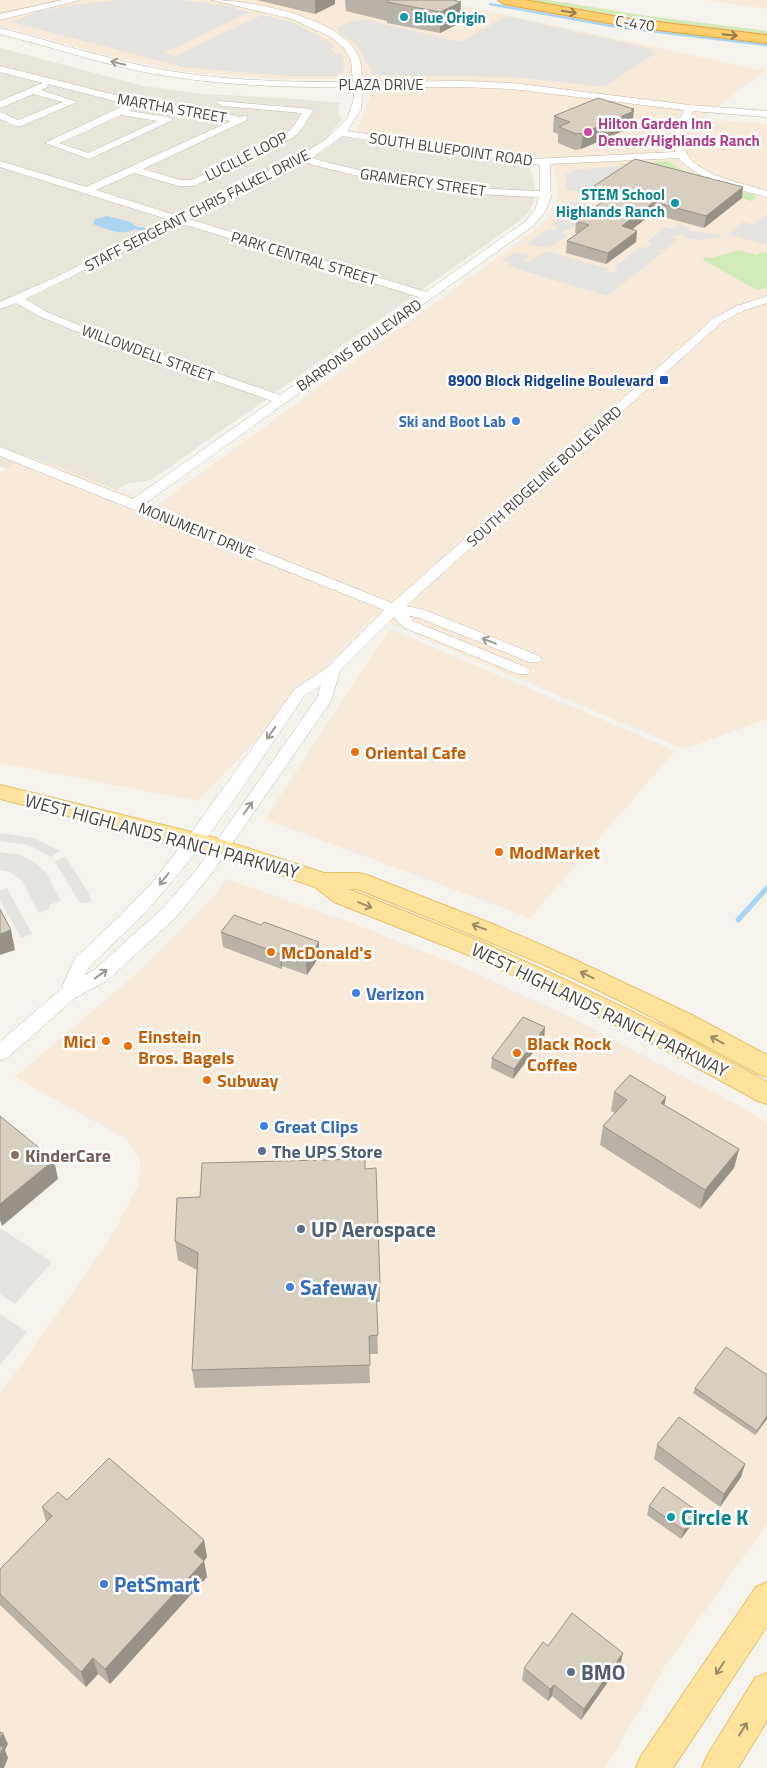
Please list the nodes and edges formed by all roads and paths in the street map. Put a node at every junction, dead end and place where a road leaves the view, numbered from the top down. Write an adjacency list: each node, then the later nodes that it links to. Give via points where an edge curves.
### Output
1 (76, 0): 5 (street)
2 (216, 0): 12 (street, STAFF SERGEANT CHRIS FALKEL DRIVE, via 266,9 318,27 350,49 357,61)
3 (504, 0): 8 (highway, C-470, one-way to 8, via 635,23)
4 (658, 13): 6 (highway, C-470)
5 (0, 17)
6 (758, 25)
7 (0, 31): 12 (street, PLAZA DRIVE, one-way to 7, via 269,84 183,76 117,63)
8 (767, 39)
9 (0, 40): 12 (street, PLAZA DRIVE, via 105,69 175,83 266,91)
10 (0, 69): 11 (street, MARTHA STREET)
11 (49, 82): 13 (street); 14 (street, MARTHA STREET)
12 (358, 87): 18 (street, PLAZA DRIVE, via 499,91); 24 (street, STAFF SERGEANT CHRIS FALKEL DRIVE, via 355,113)
13 (34, 91): 16 (street); 20 (street, via 72,102 18,124)
14 (135, 103): 19 (street); 22 (street, MARTHA STREET)
15 (222, 103): 17 (street, LUCILLE LOOP)
16 (0, 105)
17 (268, 107): 22 (street, LUCILLE LOOP); 29 (street, LUCILLE LOOP, via 308,110 289,136 194,182 179,183)
18 (688, 111): 21 (street, PLAZA DRIVE); 23 (street, PLAZA DRIVE); 25 (street, via 677,138)
19 (120, 112): 19 (street, via 103,120 50,143 89,156 168,120)
20 (0, 114)
21 (767, 114)
22 (240, 120): 29 (street, MARTHA STREET)
23 (767, 120)
24 (340, 133): 26 (street, STAFF SERGEANT CHRIS FALKEL DRIVE); 27 (street, SOUTH BLUEPOINT ROAD)
25 (681, 154): 27 (street, SOUTH BLUEPOINT ROAD); 32 (street, via 692,167 707,175)
26 (301, 158): 31 (street, GRAMERCY STREET, via 344,171 446,188); 33 (street, STAFF SERGEANT CHRIS FALKEL DRIVE)
27 (545, 162): 31 (street, BARRONS BOULEVARD)
28 (0, 164): 30 (street, PARK CENTRAL STREET)
29 (133, 169): 30 (street, MARTHA STREET)
30 (88, 190): 33 (street, PARK CENTRAL STREET)
31 (546, 194): 34 (street, BARRONS BOULEVARD, via 541,212 530,223)
32 (767, 194)
33 (180, 219): 34 (street, PARK CENTRAL STREET); 35 (street, STAFF SERGEANT CHRIS FALKEL DRIVE)
34 (428, 296): 38 (street, BARRONS BOULEVARD)
35 (17, 299): 37 (street, STAFF SERGEANT CHRIS FALKEL DRIVE); 38 (street, WILLOWDELL STREET, via 77,328)
36 (767, 299): 41 (street, SOUTH RIDGELINE BOULEVARD, via 718,320)
37 (0, 306)
38 (281, 400): 40 (street, BARRONS BOULEVARD)
39 (0, 451): 40 (street, MONUMENT DRIVE)
40 (134, 505): 41 (street, MONUMENT DRIVE)
41 (395, 609): 42 (street, MONUMENT DRIVE, one-way to 41, via 420,613); 43 (street, SOUTH RIDGELINE BOULEVARD); 44 (street, MONUMENT DRIVE, via 408,624)
42 (534, 659)
43 (333, 670): 46 (street, SOUTH RIDGELINE BOULEVARD, one-way to 46, via 299,693); 47 (street, SOUTH RIDGELINE BOULEVARD, one-way to 43, via 325,698)
44 (523, 671)
45 (0, 792): 46 (main road, WEST HIGHLANDS RANCH PARKWAY)
46 (194, 841): 47 (main road, WEST HIGHLANDS RANCH PARKWAY); 49 (street, SOUTH RIDGELINE BOULEVARD, one-way to 49, via 126,922 81,963)
47 (220, 848): 48 (main road, WEST HIGHLANDS RANCH PARKWAY); 49 (street, SOUTH RIDGELINE BOULEVARD, one-way to 47, via 101,975 170,912)
48 (323, 881): 51 (main road, WEST HIGHLANDS RANCH PARKWAY, one-way to 48, via 683,1022 487,930 359,881); 52 (main road, WEST HIGHLANDS RANCH PARKWAY, one-way to 52, via 342,896 548,980)
49 (68, 993): 50 (street)
50 (0, 1052)
51 (767, 1067)
52 (767, 1094)
53 (767, 1598): 55 (main road, one-way to 55)
54 (767, 1690): 56 (main road, one-way to 54)
55 (653, 1768)
56 (719, 1768)

